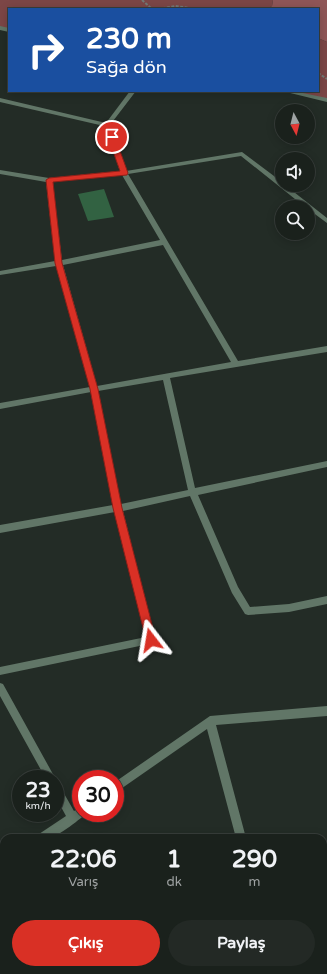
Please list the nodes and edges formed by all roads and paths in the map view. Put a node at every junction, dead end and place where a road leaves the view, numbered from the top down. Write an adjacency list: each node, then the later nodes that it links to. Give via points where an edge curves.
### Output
1 (142, 0): 2 (path)
2 (151, 8)
3 (164, 8): 4 (path)
4 (190, 8)
5 (132, 92): 9 (street)
6 (290, 92): 8 (street)
7 (0, 100): 9 (street)
8 (327, 100)
9 (107, 125): 11 (street)
10 (0, 172): 12 (street)
11 (124, 173): 12 (street); 13 (street, via 242,154); 14 (street)
12 (49, 180): 15 (street)
13 (327, 221)
14 (164, 242): 15 (street); 18 (street)
15 (59, 263): 16 (street); 20 (street)
16 (0, 273)
17 (327, 349): 18 (street)
18 (236, 364): 19 (street)
19 (166, 376): 20 (street); 23 (street)
20 (94, 389): 21 (street); 24 (street)
21 (0, 406)
22 (327, 464): 23 (street)
23 (192, 491): 24 (street); 26 (street, via 235,590 248,611 289,608)
24 (118, 508): 25 (street); 27 (street, via 151,640)
25 (0, 529)
26 (327, 600)
27 (0, 671)
28 (0, 687): 31 (street)
29 (327, 711): 30 (street)
30 (210, 721): 32 (street); 37 (street)
31 (46, 770)
32 (124, 782)
33 (64, 798): 34 (street)
34 (72, 808)
35 (72, 818): 36 (street)
36 (49, 834)
37 (240, 834)

